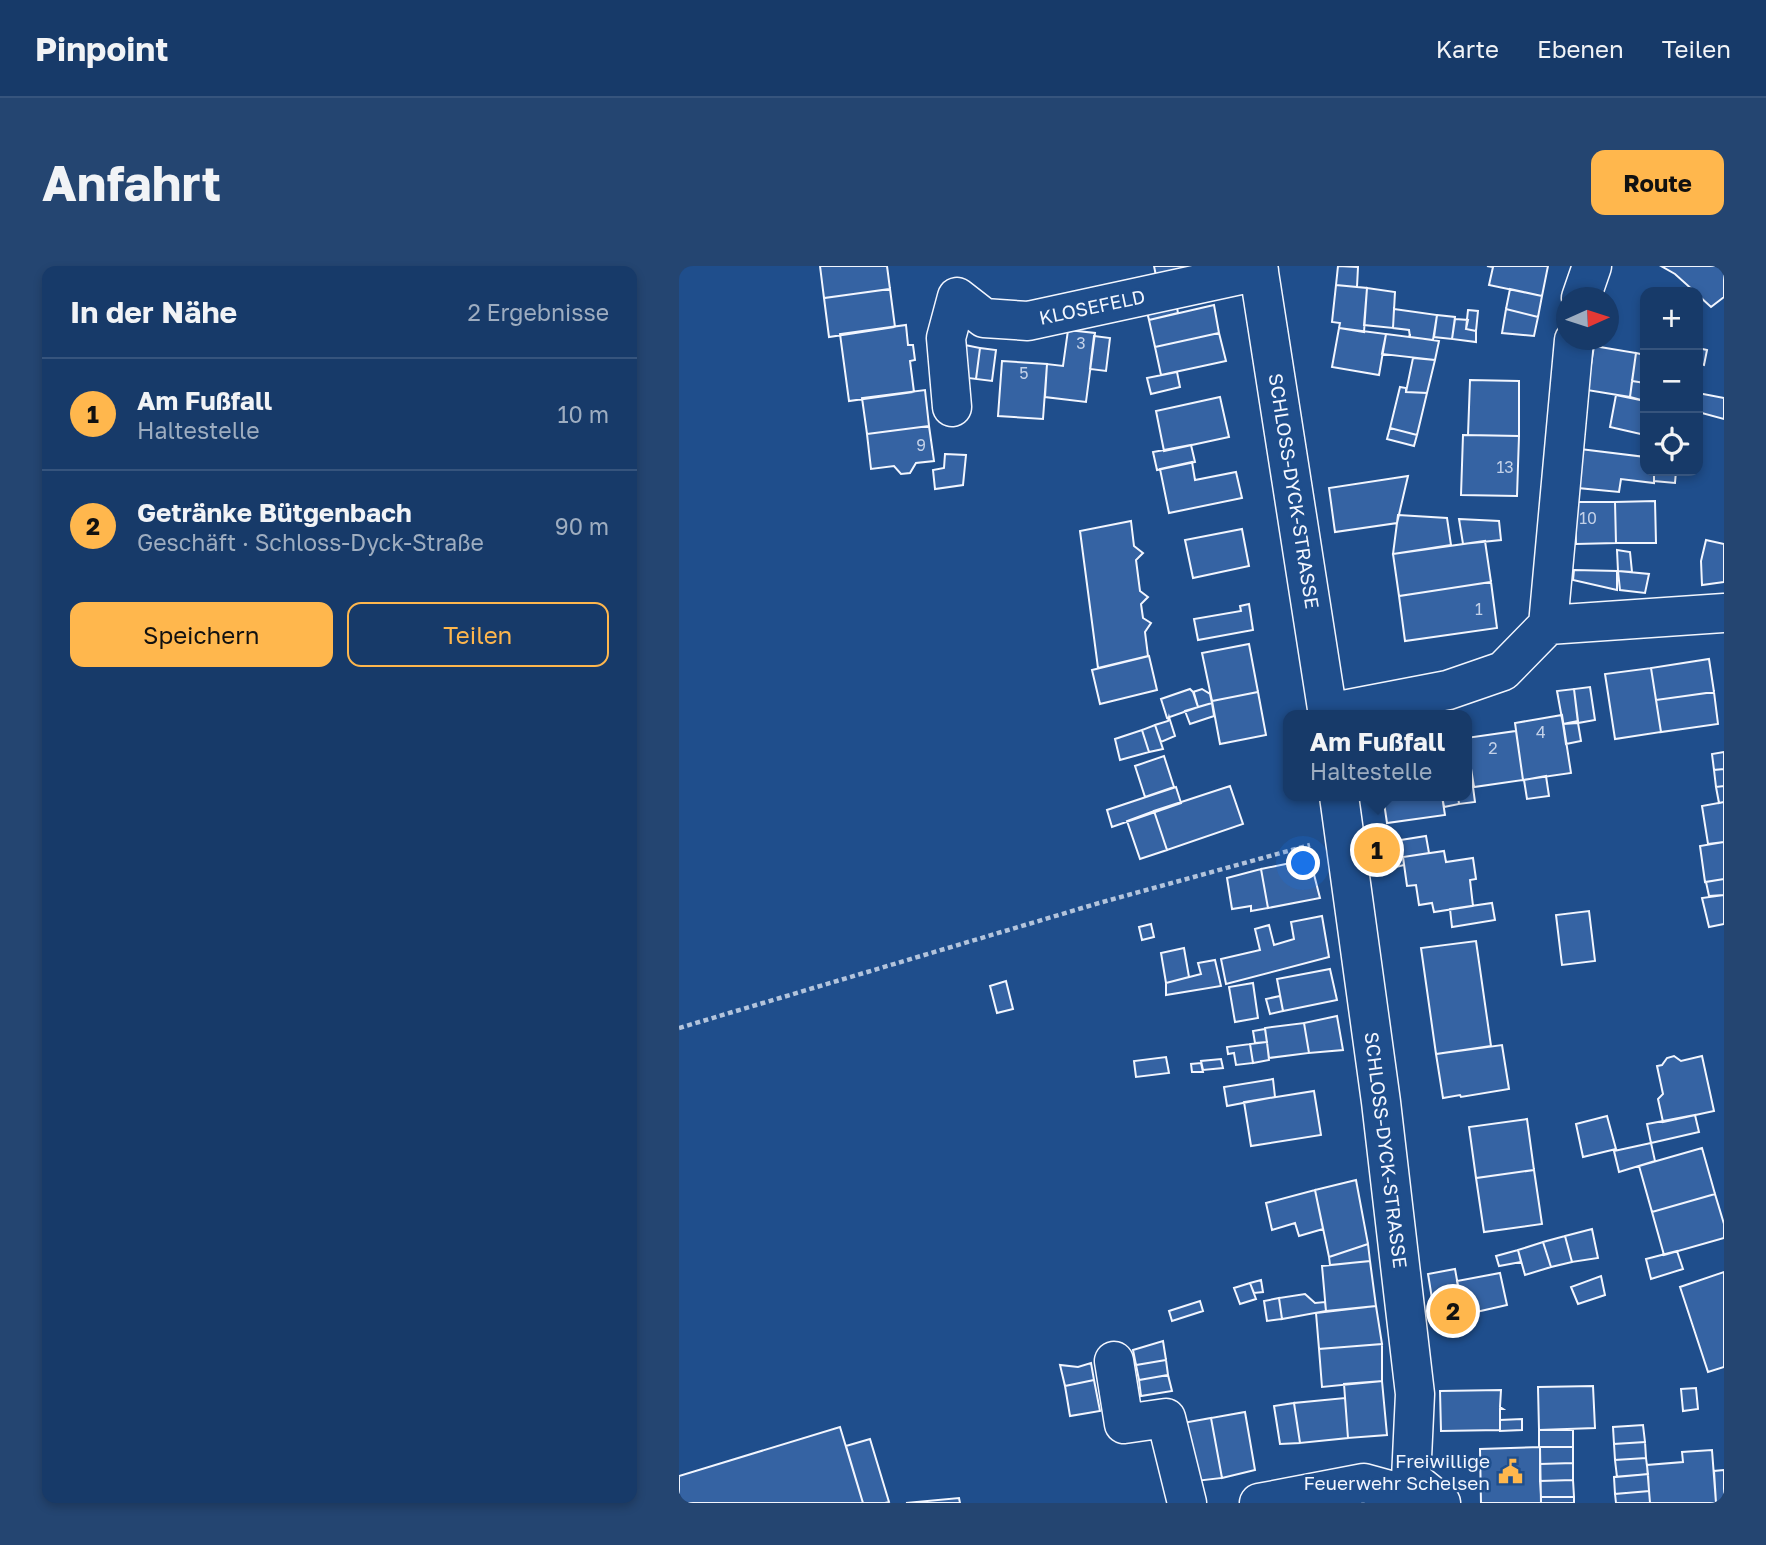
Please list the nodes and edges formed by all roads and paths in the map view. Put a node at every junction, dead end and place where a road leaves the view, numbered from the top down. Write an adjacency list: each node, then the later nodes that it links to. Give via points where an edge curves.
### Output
1 (1592, 266): 3 (street)
2 (1258, 269): 5 (street, KLOSEFELD, via 1028,321 984,318 957,297 946,338); 8 (street, SCHLOSS-DYCK-STRASSE)
3 (1585, 287)
4 (1573, 350): 7 (street)
5 (952, 407)
6 (1724, 613): 7 (street)
7 (1548, 625): 9 (street, via 1503,671 1448,690)
8 (1327, 710)
9 (1348, 710)
10 (1340, 801): 11 (street, SCHLOSS-DYCK-STRASSE)
11 (1344, 836): 12 (path, via 1099,903); 14 (street, SCHLOSS-DYCK-STRASSE, via 1415,1394)
12 (679, 1028)
13 (1114, 1361): 15 (street, via 1124,1424 1166,1418)
14 (1405, 1492): 16 (street, via 1364,1483); 17 (street)
15 (1187, 1503)
16 (1259, 1503)
17 (1441, 1503)

